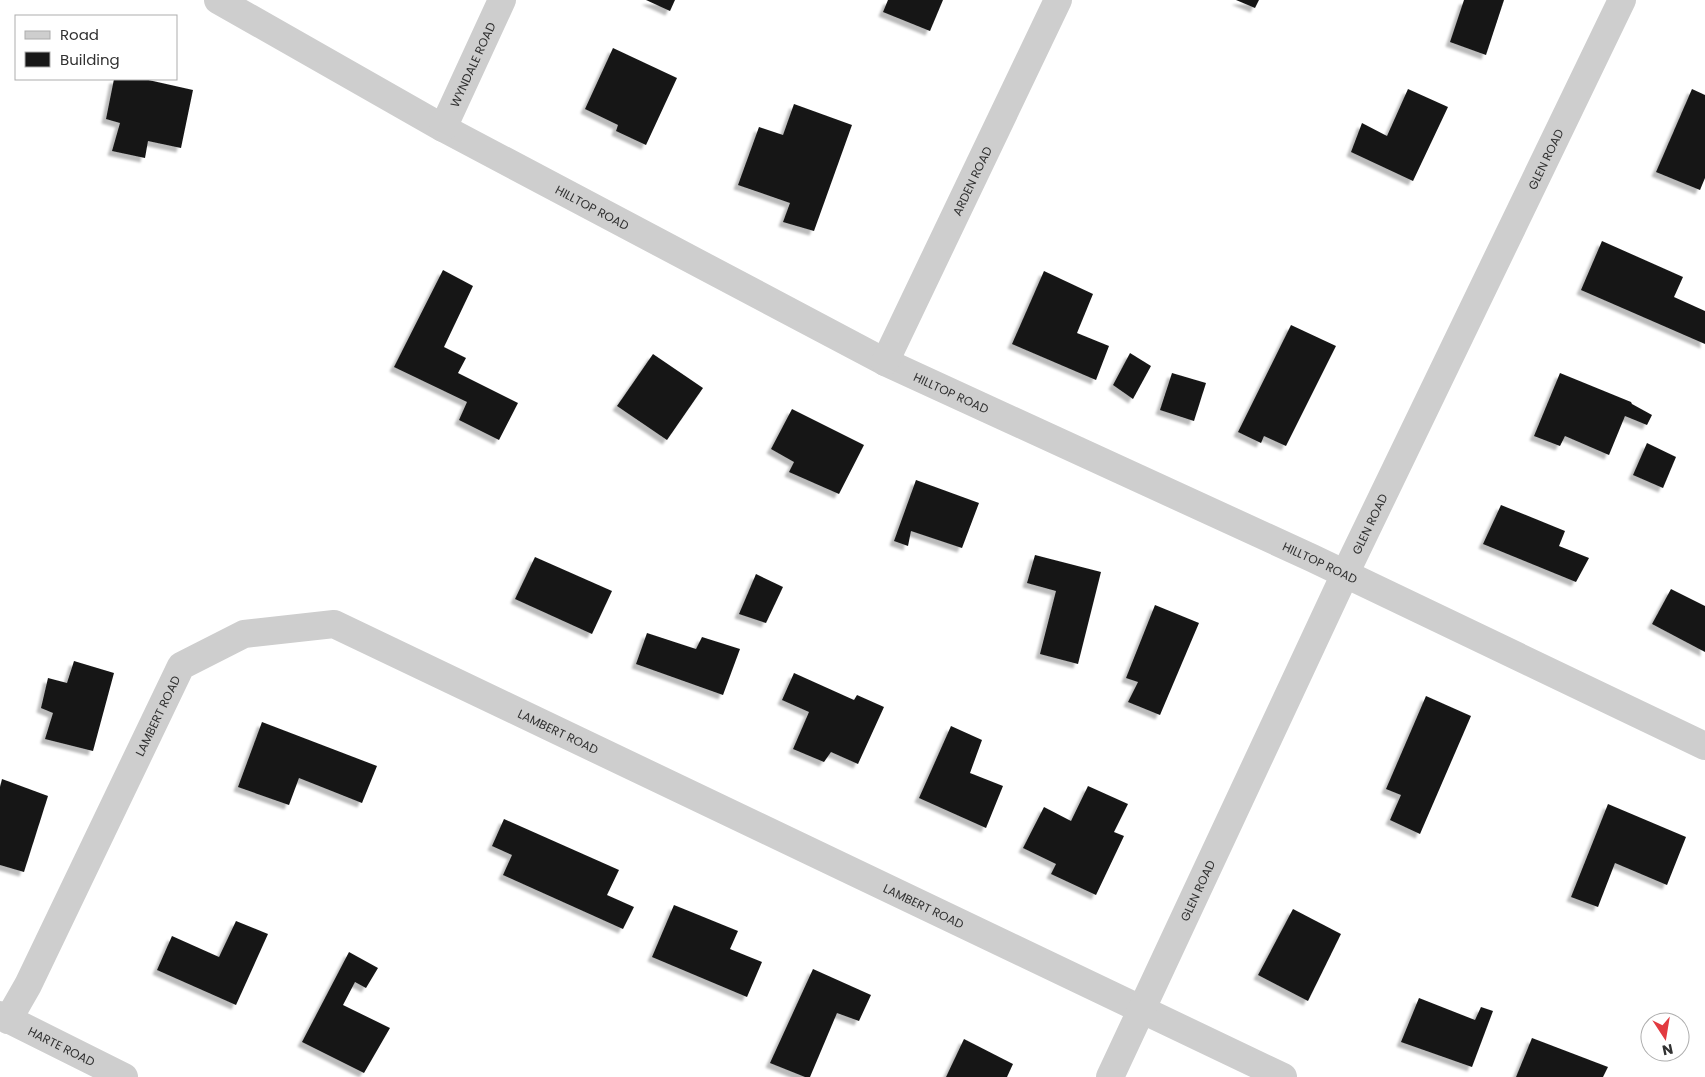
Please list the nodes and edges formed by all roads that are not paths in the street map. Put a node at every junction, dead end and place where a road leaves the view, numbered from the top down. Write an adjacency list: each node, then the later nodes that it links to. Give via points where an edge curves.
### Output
1 (218, 0): 5 (street, HILLTOP ROAD)
2 (502, 0): 5 (street, WYNDALE ROAD)
3 (1058, 0): 6 (street, ARDEN ROAD)
4 (1622, 0): 7 (street, GLEN ROAD)
5 (443, 128): 6 (street, HILLTOP ROAD)
6 (886, 362): 7 (street, HILLTOP ROAD)
7 (1345, 574): 8 (street, HILLTOP ROAD); 9 (street, GLEN ROAD)
8 (1705, 746)
9 (1142, 1009): 10 (street, LAMBERT ROAD, via 334,624 244,634 181,666 28,985); 12 (street, GLEN ROAD); 13 (street, LAMBERT ROAD)
10 (4, 1018): 11 (street, HARTE ROAD)
11 (124, 1077)
12 (1110, 1077)
13 (1283, 1077)

